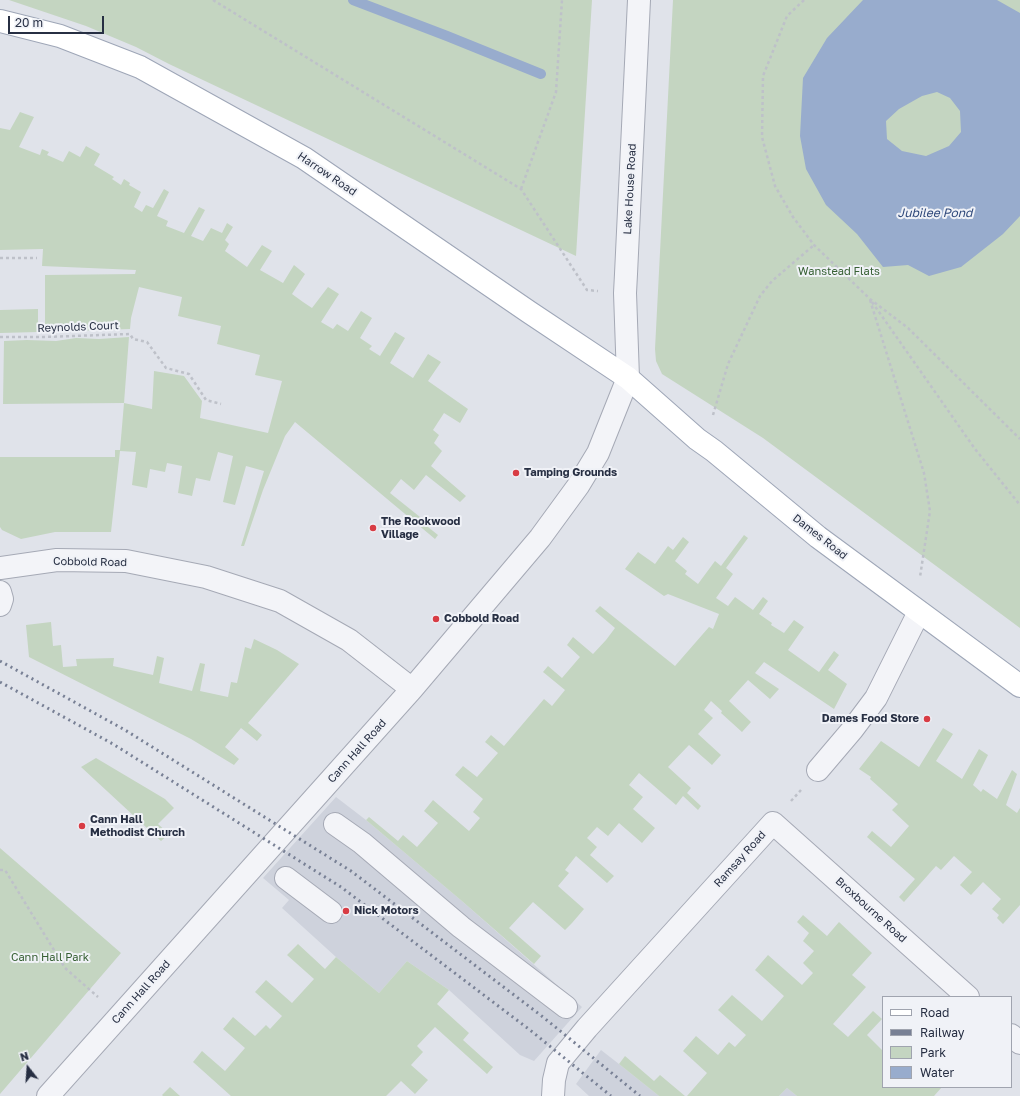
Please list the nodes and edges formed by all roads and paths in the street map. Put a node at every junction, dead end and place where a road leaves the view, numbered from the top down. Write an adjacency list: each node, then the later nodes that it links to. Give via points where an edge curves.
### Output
1 (213, 0): 6 (path)
2 (562, 0): 6 (path, via 556,92)
3 (639, 0): 13 (street, Lake House Road, via 626,280)
4 (804, 0): 7 (path, via 787,16 763,76 762,137 775,186 793,217)
5 (0, 21): 13 (main road, Harrow Road, via 60,36 140,67 304,158)
6 (521, 189): 10 (path, via 587,290)
7 (814, 245): 11 (path); 15 (path, via 772,281 760,296 728,364)
8 (0, 258): 9 (path)
9 (37, 258)
10 (602, 292)
11 (870, 298): 16 (path, via 908,328); 17 (path, via 975,449); 19 (path, via 924,474 930,511)
12 (0, 337): 14 (path, Reynolds Court, via 130,334 132,339 148,342 166,368 189,374 206,400)
13 (628, 378): 22 (main road, Dames Road, via 697,439 818,537); 24 (street, Cann Hall Road, via 598,453 578,486 540,538)
14 (221, 404)
15 (711, 421)
16 (1020, 439)
17 (1020, 505)
18 (0, 568): 24 (street, Cobbold Road, via 57,560 126,561 206,577 280,601 349,640)
19 (920, 580)
20 (0, 592): 21 (street)
21 (0, 605)
22 (920, 612): 23 (main road, Dames Road); 25 (street, via 876,698)
23 (1020, 686)
24 (412, 689): 33 (street, Cann Hall Road)
25 (818, 770): 26 (path, Ramsay Road)
26 (773, 823): 31 (street, Broxbourne Road); 37 (street, Ramsay Road, via 587,1028 558,1064)
27 (335, 824): 32 (street, via 362,843 461,927)
28 (0, 870): 33 (path, via 5,870 65,968)
29 (286, 878): 30 (street)
30 (331, 912)
31 (967, 996)
32 (566, 1007)
33 (120, 1016): 36 (street, Cann Hall Road)
34 (1012, 1036): 35 (street)
35 (1020, 1043)
36 (48, 1096)
37 (553, 1096)

